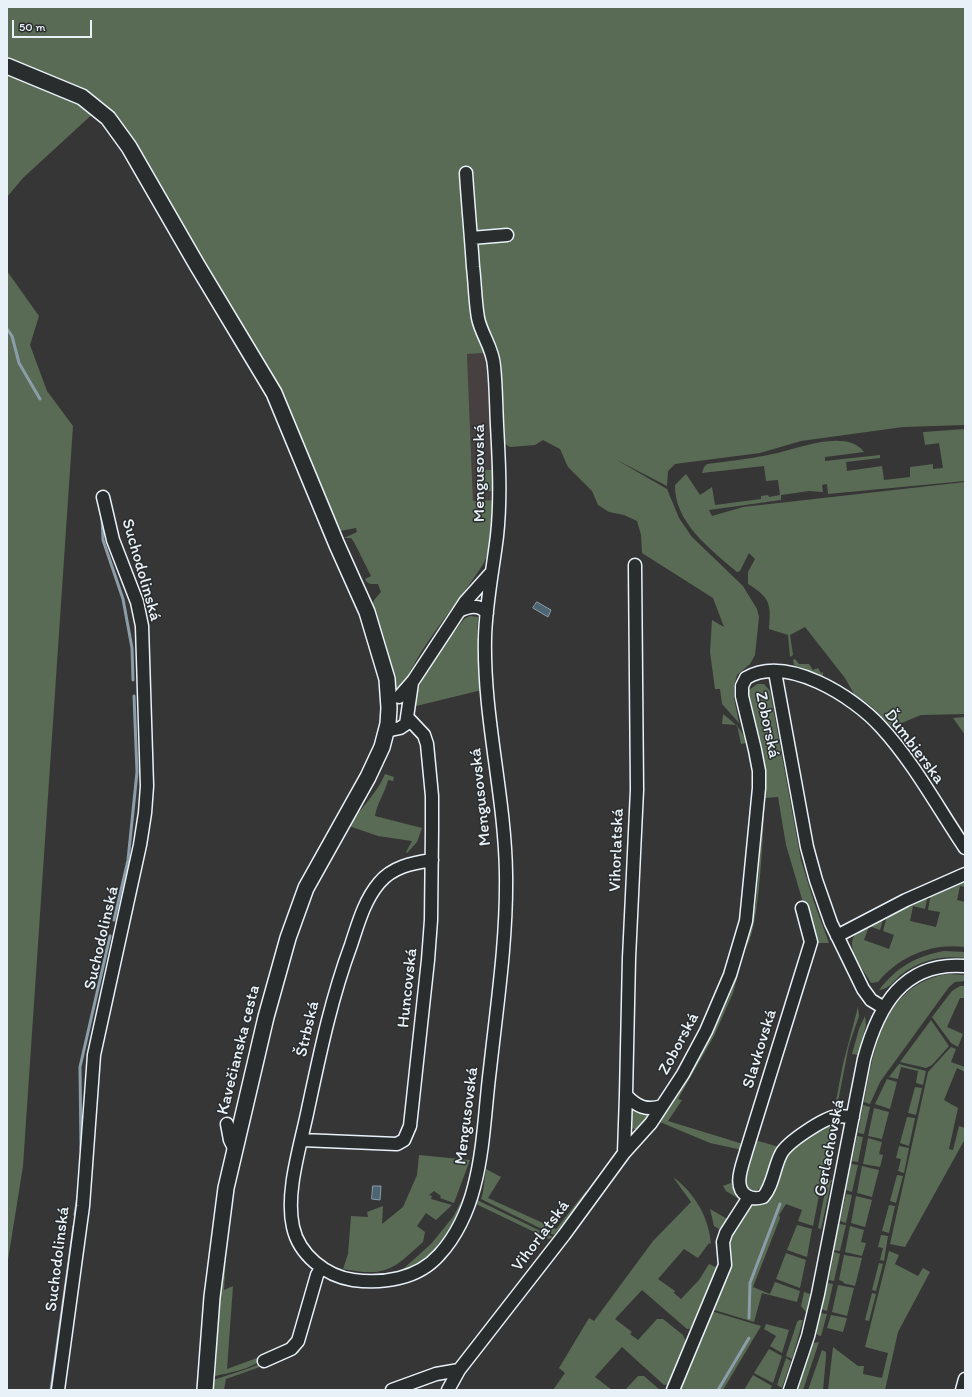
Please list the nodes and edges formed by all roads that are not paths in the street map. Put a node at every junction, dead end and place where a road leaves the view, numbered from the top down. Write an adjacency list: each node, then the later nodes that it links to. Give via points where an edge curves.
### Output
1 (7, 66): 11 (street, Kavečianska cesta, via 82,97 108,118 130,146 197,265 274,393 367,612 384,666)
2 (466, 173): 4 (street, Mengusovská)
3 (507, 235): 4 (street)
4 (471, 238): 7 (street, Mengusovská, via 478,321 491,350 494,366 499,474 497,535)
5 (103, 497): 36 (street, Suchodolinská, via 114,540 137,602 142,626 147,786 140,845 94,1055 81,1221)
6 (635, 565): 22 (street, Vihorlatská, via 637,790)
7 (490, 574): 8 (street); 9 (street, Mengusovská)
8 (459, 611): 9 (street, via 476,606); 11 (street)
9 (487, 613): 32 (street, Mengusovská, via 485,638 488,693 506,871 505,924 475,1185 451,1240 434,1261 418,1272 388,1280 370,1281 339,1277)
10 (775, 672): 15 (street, Ďumbierska, via 796,673 821,684 847,698 880,726); 19 (street, Zoborská, via 807,847 824,907); 23 (street, Zoborská, via 750,675 744,681 741,690 759,780 746,921 730,976 717,1008 683,1074)
11 (399, 699): 12 (street); 13 (street, Kavečianska cesta)
12 (408, 718): 13 (street, via 406,724); 14 (street)
13 (390, 733): 14 (street); 28 (street, Kavečianska cesta, via 318,865 297,910 266,1017)
14 (424, 735): 16 (street, Huncovská, via 430,764)
15 (965, 848)
16 (432, 860): 27 (street, Štrbská, via 417,862 392,872 381,881 361,914 334,994); 27 (street, Huncovská, via 428,960 408,1134 397,1144 387,1145)
17 (965, 874): 19 (street, via 906,900)
18 (802, 908): 30 (street, Slavkovská, via 811,942 739,1178 740,1187)
19 (837, 936): 21 (street, Zoborská, via 866,995)
20 (965, 966): 21 (street, Gerlachovská, via 936,967 918,973 901,985)
21 (884, 1008): 24 (street, Gerlachovská, via 870,1036)
22 (626, 1096): 23 (street, via 642,1107 650,1109); 29 (street, Vihorlatská)
23 (662, 1106): 25 (street, Zoborská)
24 (853, 1117): 30 (street, via 837,1116 807,1131 785,1148 778,1159 765,1194 759,1198); 41 (street, Gerlachovská, via 818,1294 808,1336)
25 (650, 1123): 29 (street, Vihorlatská)
26 (227, 1124): 28 (street)
27 (302, 1140): 31 (street, Štrbská, via 291,1202 292,1222)
28 (234, 1148): 37 (street, Kavečianska cesta, via 218,1247)
29 (624, 1153): 34 (street, Vihorlatská)
30 (749, 1197): 40 (street, via 726,1232 723,1242 725,1265)
31 (302, 1247): 32 (street, Mengusovská)
32 (321, 1268): 33 (street, via 298,1341 291,1349)
33 (264, 1361)
34 (459, 1370): 38 (street, via 436,1374); 39 (street, Vihorlatská)
35 (965, 1379): 42 (street)
36 (58, 1390)
37 (205, 1390)
38 (392, 1390)
39 (448, 1390)
40 (672, 1390)
41 (790, 1390)
42 (962, 1390)

